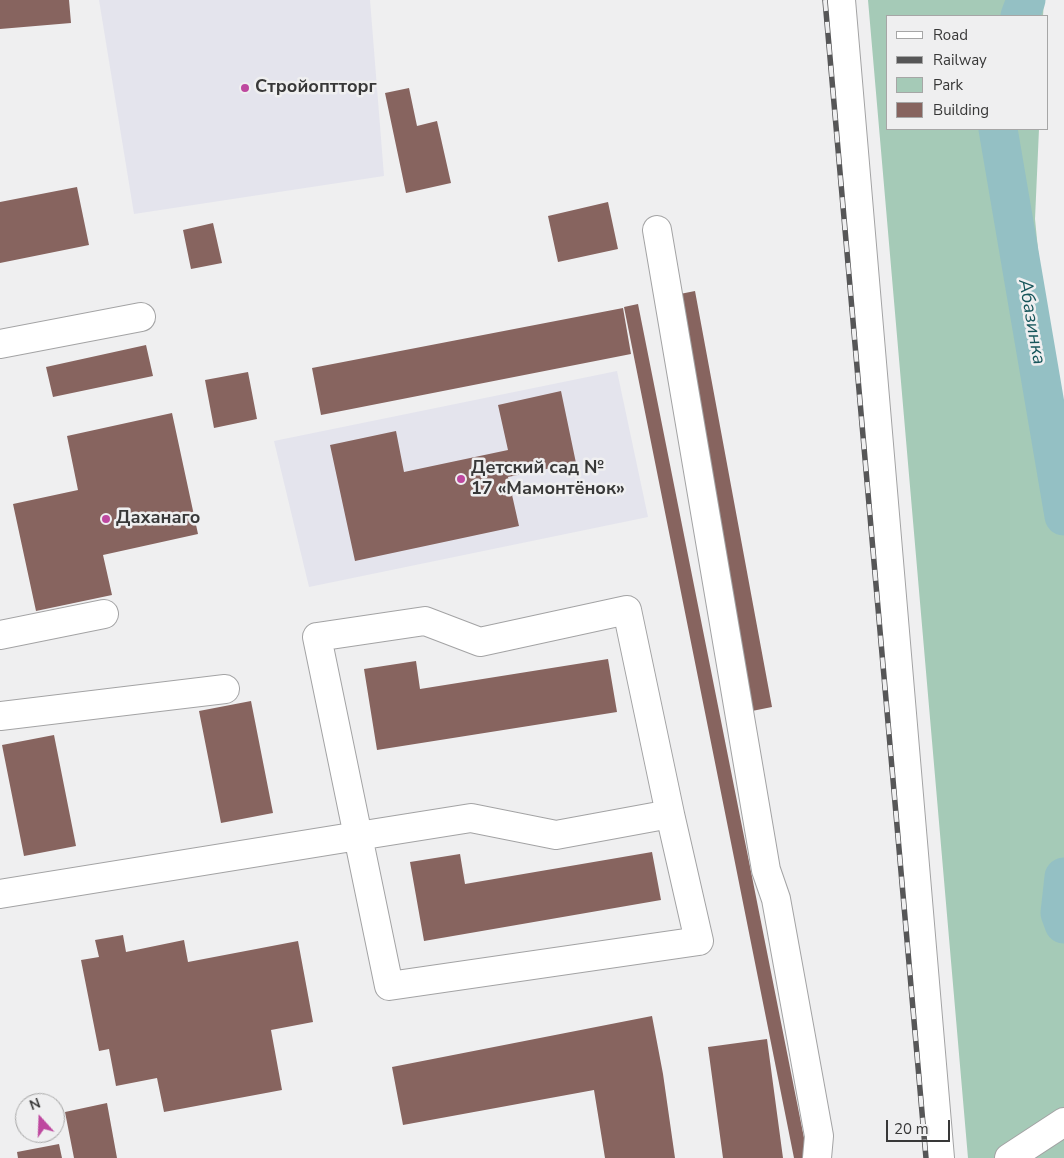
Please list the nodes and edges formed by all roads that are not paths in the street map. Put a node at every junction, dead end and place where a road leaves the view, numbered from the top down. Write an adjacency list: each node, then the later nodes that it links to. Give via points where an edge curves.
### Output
1 (841, 0): 14 (street)
2 (658, 230): 13 (street, via 766,870 776,899 817,1127)
3 (141, 317): 4 (street)
4 (0, 344)
5 (104, 614): 6 (street)
6 (0, 635)
7 (225, 689): 8 (street)
8 (0, 716)
9 (670, 814): 10 (street, via 556,835 471,818); 10 (street, via 698,941 389,986); 10 (street, via 627,610 480,642 425,621 317,636)
10 (358, 836): 11 (street)
11 (0, 894)
12 (1064, 1122): 15 (street)
13 (817, 1158)
14 (940, 1158)
15 (1009, 1158)

